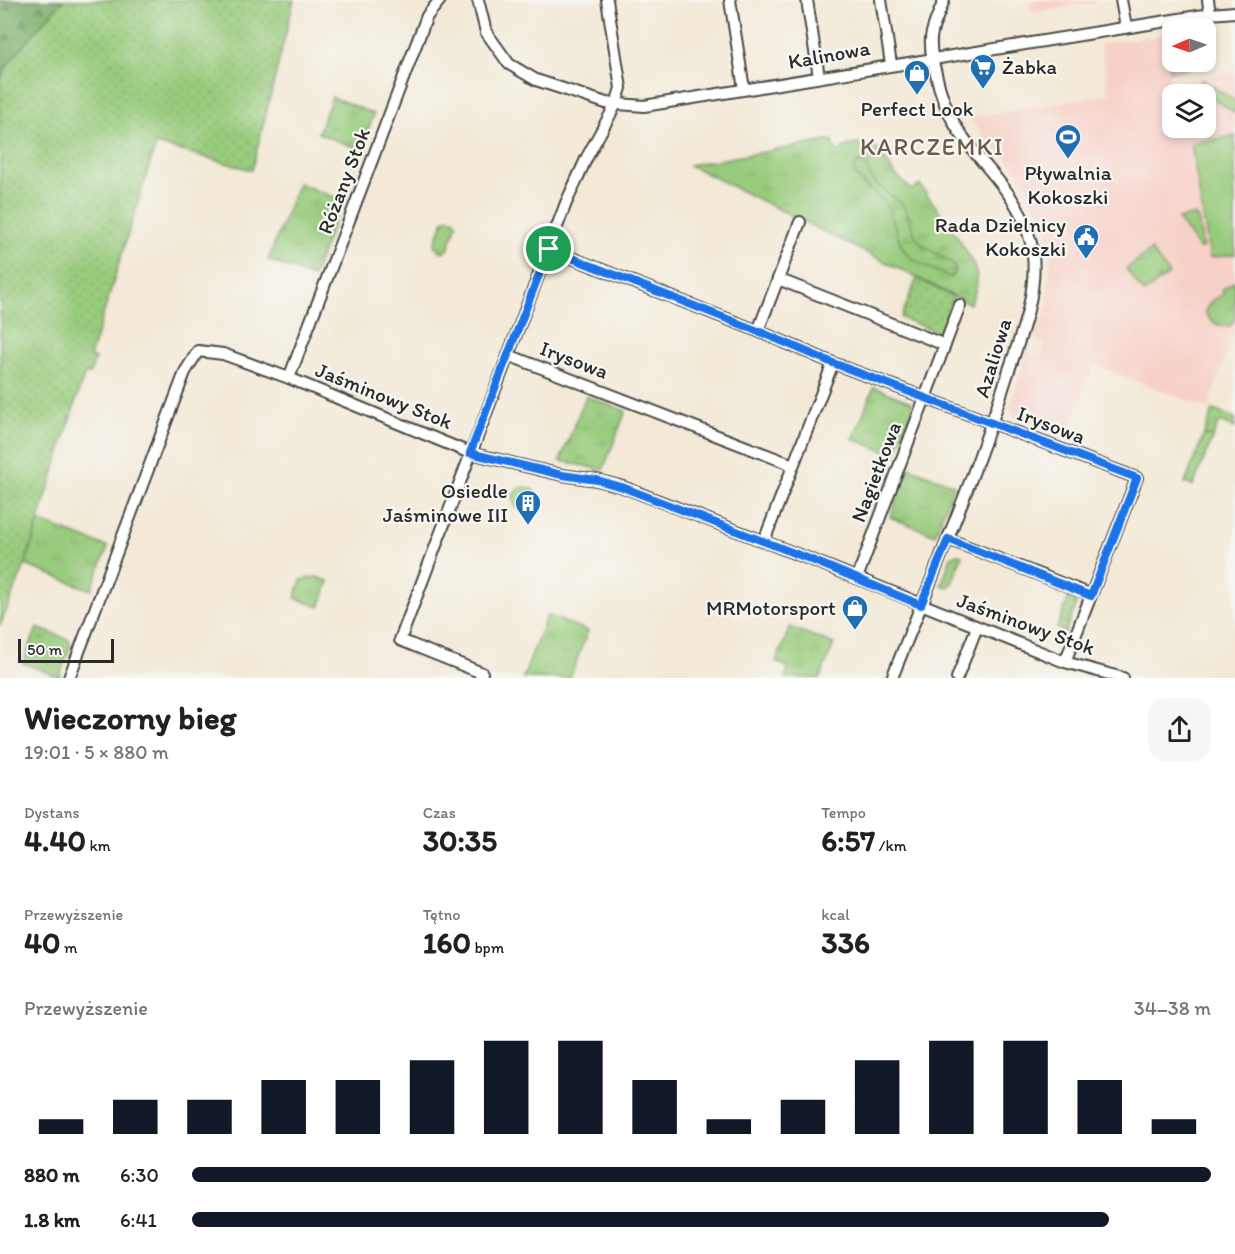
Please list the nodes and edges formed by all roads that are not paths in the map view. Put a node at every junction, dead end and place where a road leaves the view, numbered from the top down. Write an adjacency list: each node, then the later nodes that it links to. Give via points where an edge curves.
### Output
1 (440, 0): 26 (street, Różany Stok, via 427,16)
2 (478, 0): 17 (street, Kalinowa, via 486,32 509,64 536,80)
3 (606, 0): 17 (street, via 621,88)
4 (730, 0): 16 (street)
5 (807, 0): 15 (street)
6 (881, 0): 14 (street)
7 (944, 0): 13 (street, Azaliowa, via 931,36)
8 (1121, 0): 12 (street)
9 (1208, 0): 11 (street)
10 (1235, 12): 11 (street, Kalinowa)
11 (1210, 14): 12 (street, Kalinowa)
12 (1126, 27): 13 (street, Kalinowa)
13 (932, 58): 14 (street, Kalinowa); 28 (street, Azaliowa, via 950,115 1017,205 1026,223 1033,255 1029,306)
14 (891, 64): 15 (street, Kalinowa)
15 (819, 77): 16 (street, Kalinowa)
16 (744, 89): 17 (street, Kalinowa, via 644,106)
17 (616, 104): 19 (street, via 587,157)
18 (800, 222): 20 (street)
19 (549, 249): 22 (street, Irysowa); 24 (street)
20 (778, 279): 22 (street); 23 (street)
21 (960, 305): 23 (street, Nagietkowa)
22 (758, 331): 25 (street, Irysowa)
23 (945, 345): 27 (street, Nagietkowa)
24 (508, 355): 29 (street); 30 (street, Irysowa)
25 (833, 363): 27 (street, Irysowa); 30 (street)
26 (289, 378): 29 (street, Jaśminowy Stok); 38 (street, Jaśminowy Stok, via 223,354 198,351 185,372)
27 (925, 397): 28 (street, Irysowa); 33 (street, Nagietkowa)
28 (993, 424): 31 (street, Azaliowa); 34 (street, Irysowa, via 1137,478)
29 (470, 453): 32 (street, Jaśminowy Stok, via 622,487); 39 (street, via 400,640 482,673)
30 (793, 465): 32 (street)
31 (948, 539): 34 (street); 35 (street, Azaliowa)
32 (764, 541): 33 (street, Jaśminowy Stok)
33 (857, 578): 35 (street, Jaśminowy Stok)
34 (1091, 596): 37 (street, Irysowa)
35 (921, 605): 36 (street, Jaśminowy Stok); 40 (street, Azaliowa)
36 (977, 627): 37 (street, Jaśminowy Stok); 41 (street)
37 (1065, 662): 42 (street, Jaśminowy Stok)
38 (69, 678)
39 (480, 678)
40 (892, 678)
41 (957, 678)
42 (1123, 678)

